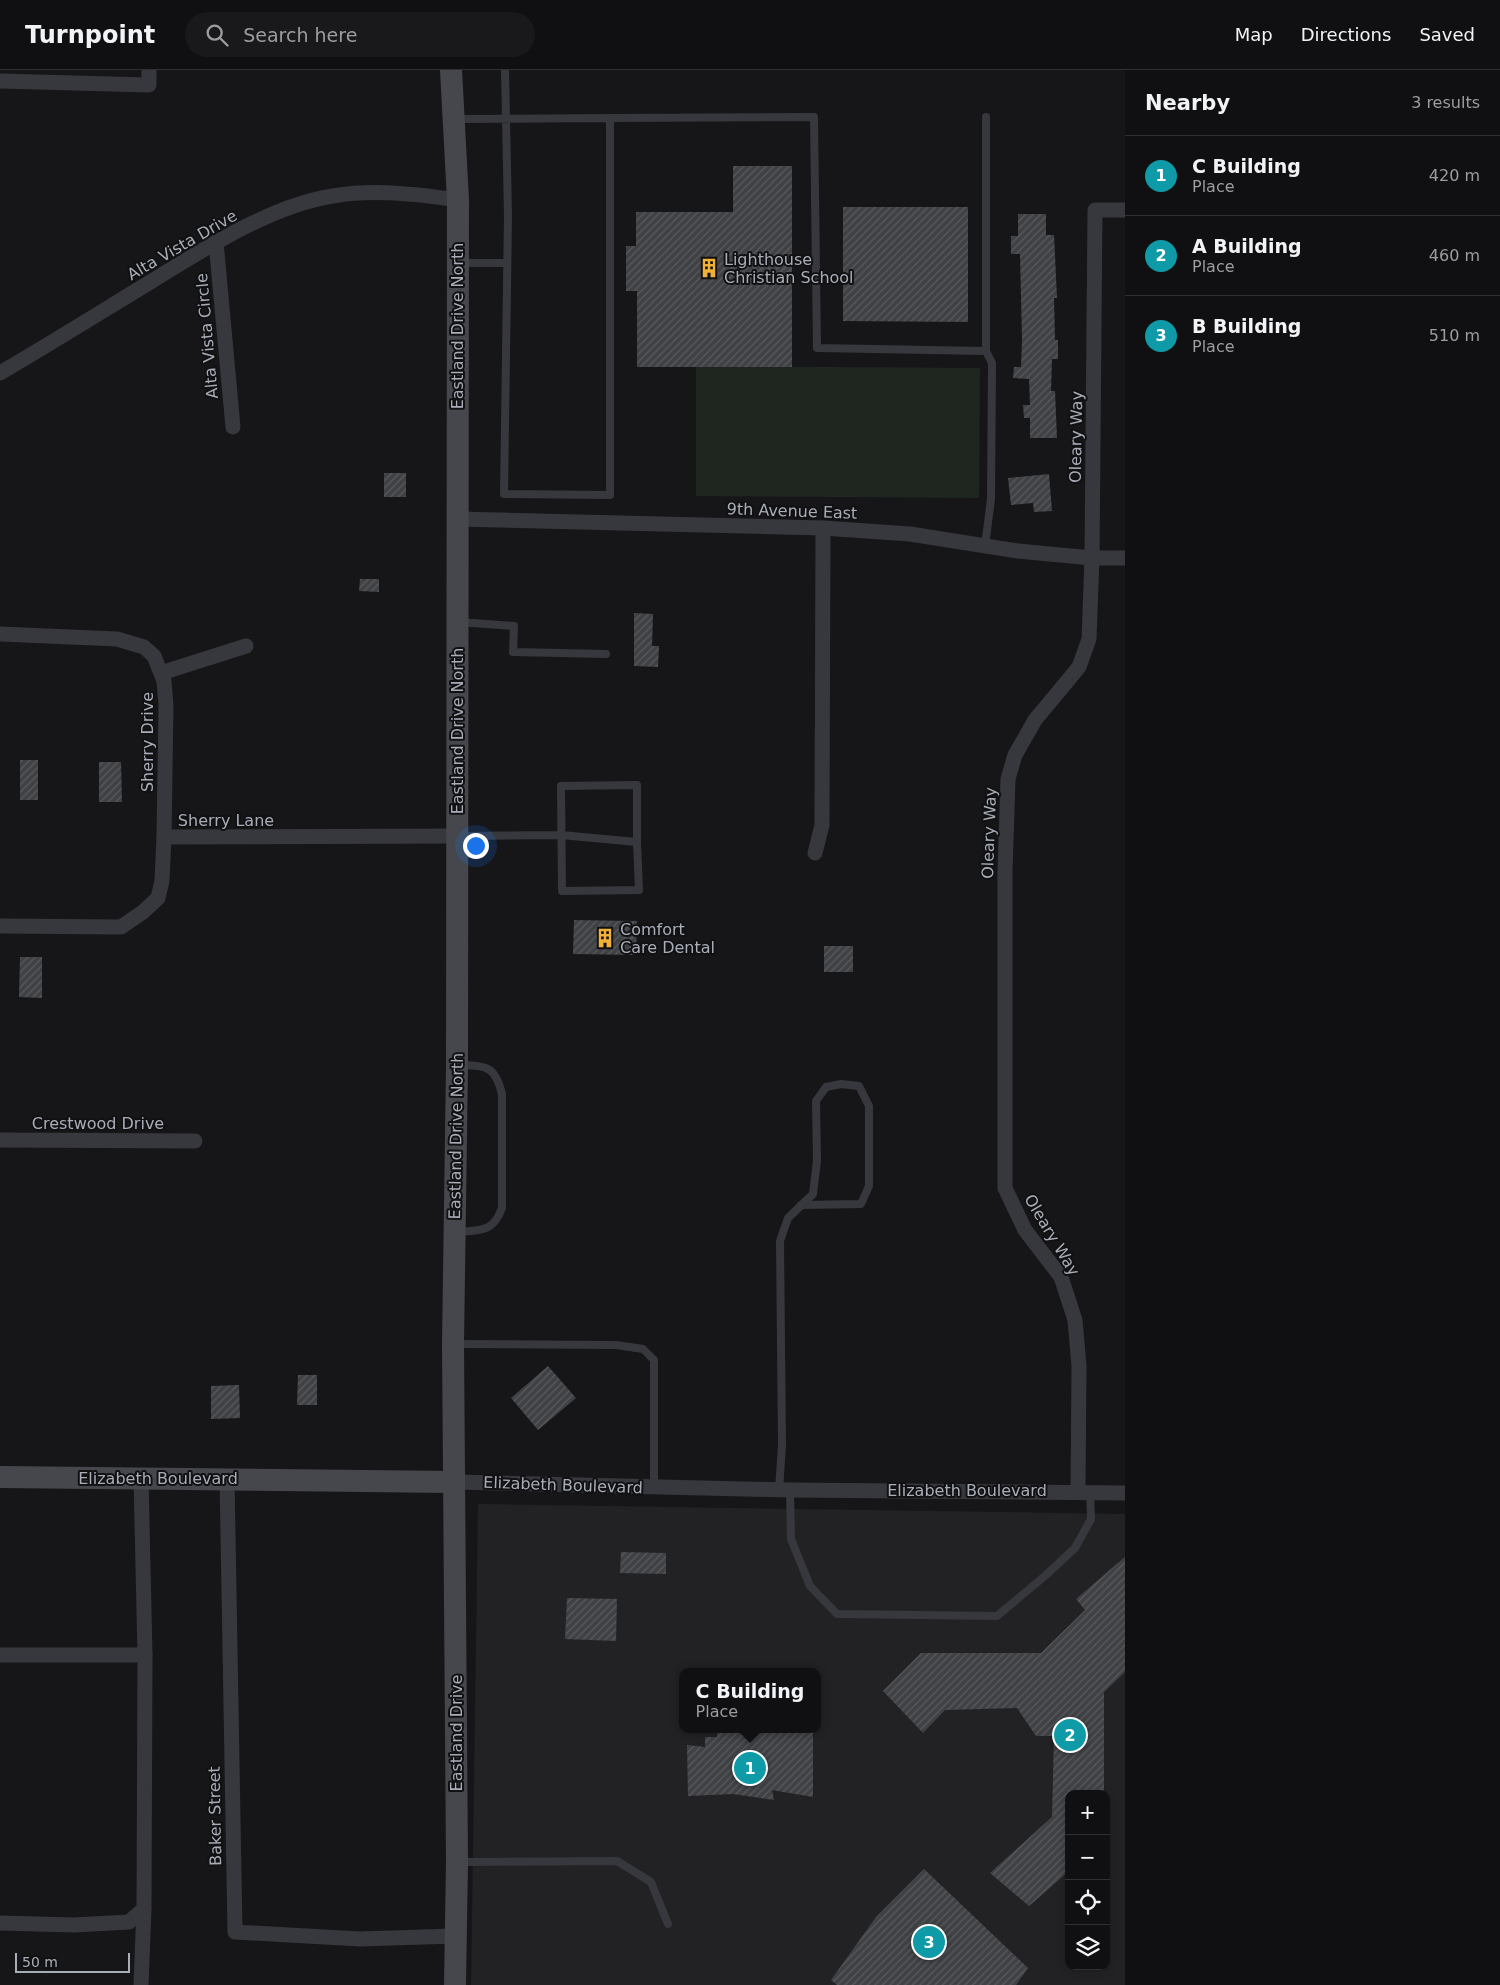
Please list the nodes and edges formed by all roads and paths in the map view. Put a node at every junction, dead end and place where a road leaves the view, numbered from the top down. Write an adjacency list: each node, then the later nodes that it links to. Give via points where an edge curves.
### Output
1 (451, 70): 8 (main road, Eastland Drive North)
2 (505, 70): 5 (lane)
3 (148, 77): 4 (street)
4 (0, 81)
5 (506, 117): 7 (lane); 8 (lane); 13 (lane)
6 (986, 117): 14 (lane)
7 (610, 118): 13 (lane, via 610,496 504,494); 14 (lane, via 814,117 817,348)
8 (455, 119): 9 (main road, Eastland Drive North)
9 (458, 200): 11 (street, Alta Vista Drive, via 384,193 332,196 293,206); 12 (main road, Eastland Drive North)
10 (1125, 210): 20 (street, Oleary Way, via 1095,210)
11 (216, 242): 15 (street, Alta Vista Drive); 16 (street, Alta Vista Circle)
12 (458, 262): 13 (lane); 17 (main road, Eastland Drive North)
13 (507, 262)
14 (986, 351): 19 (lane, via 992,363 991,498)
15 (0, 373)
16 (233, 427)
17 (457, 519): 18 (street, 9th Avenue East); 22 (main road, Eastland Drive North)
18 (823, 528): 19 (street, 9th Avenue East, via 910,534); 31 (street, via 822,825)
19 (985, 546): 20 (street, 9th Avenue East)
20 (1092, 558): 21 (street, 9th Avenue East); 45 (street, Oleary Way, via 1088,639 1079,667 1035,720 1014,756 1008,779 1005,872 1005,1188 1026,1230 1060,1277 1075,1320)
21 (1125, 558)
22 (457, 622): 25 (lane, via 514,626 513,652); 28 (main road, Eastland Drive North)
23 (0, 634): 26 (street, Sherry Drive, via 118,639 144,647 154,656)
24 (246, 646): 26 (street)
25 (606, 654)
26 (161, 673): 29 (street, Sherry Drive, via 166,704)
27 (561, 835): 28 (lane); 30 (lane); 30 (lane, via 562,891 639,890); 30 (lane, via 561,786 637,785)
28 (457, 836): 29 (street, Sherry Lane); 33 (main road, Eastland Drive North)
29 (164, 838): 32 (street, Sherry Lane, via 158,898 121,927)
30 (637, 842)
31 (815, 853)
32 (0, 926)
33 (457, 1065): 37 (main road, Eastland Drive North); 37 (lane, via 484,1066 498,1078 502,1094 502,1208 497,1222 484,1230)
34 (0, 1140): 35 (street, Crestwood Drive)
35 (195, 1141)
36 (801, 1205): 36 (lane, via 813,1194 817,1161 816,1101 826,1086 859,1086 869,1106 869,1186 861,1204); 44 (lane, via 788,1218 780,1241)
37 (455, 1232): 38 (main road, Eastland Drive North)
38 (453, 1344): 42 (main road, Eastland Drive North); 43 (lane, via 616,1345 643,1349 654,1360)
39 (0, 1477): 40 (main road, Elizabeth Boulevard)
40 (141, 1477): 41 (main road, Elizabeth Boulevard); 48 (street)
41 (227, 1478): 42 (main road, Elizabeth Boulevard); 53 (street, Baker Street, via 235,1932 360,1939)
42 (453, 1482): 43 (street, Elizabeth Boulevard); 49 (main road, Eastland Drive)
43 (654, 1487): 44 (street, Elizabeth Boulevard)
44 (785, 1490): 45 (street, Elizabeth Boulevard); 45 (lane, via 791,1539 810,1586 837,1614 997,1616 1075,1548 1091,1519)
45 (1084, 1491): 46 (street, Elizabeth Boulevard)
46 (1125, 1493)
47 (0, 1654): 48 (street)
48 (145, 1655): 50 (street)
49 (457, 1862): 52 (lane, via 616,1861 651,1882); 53 (main road, Eastland Drive)
50 (144, 1909): 51 (street, via 129,1922); 54 (street)
51 (0, 1923)
52 (668, 1924)
53 (455, 1936): 55 (main road, Eastland Drive)
54 (141, 1985)
55 (455, 1985)

